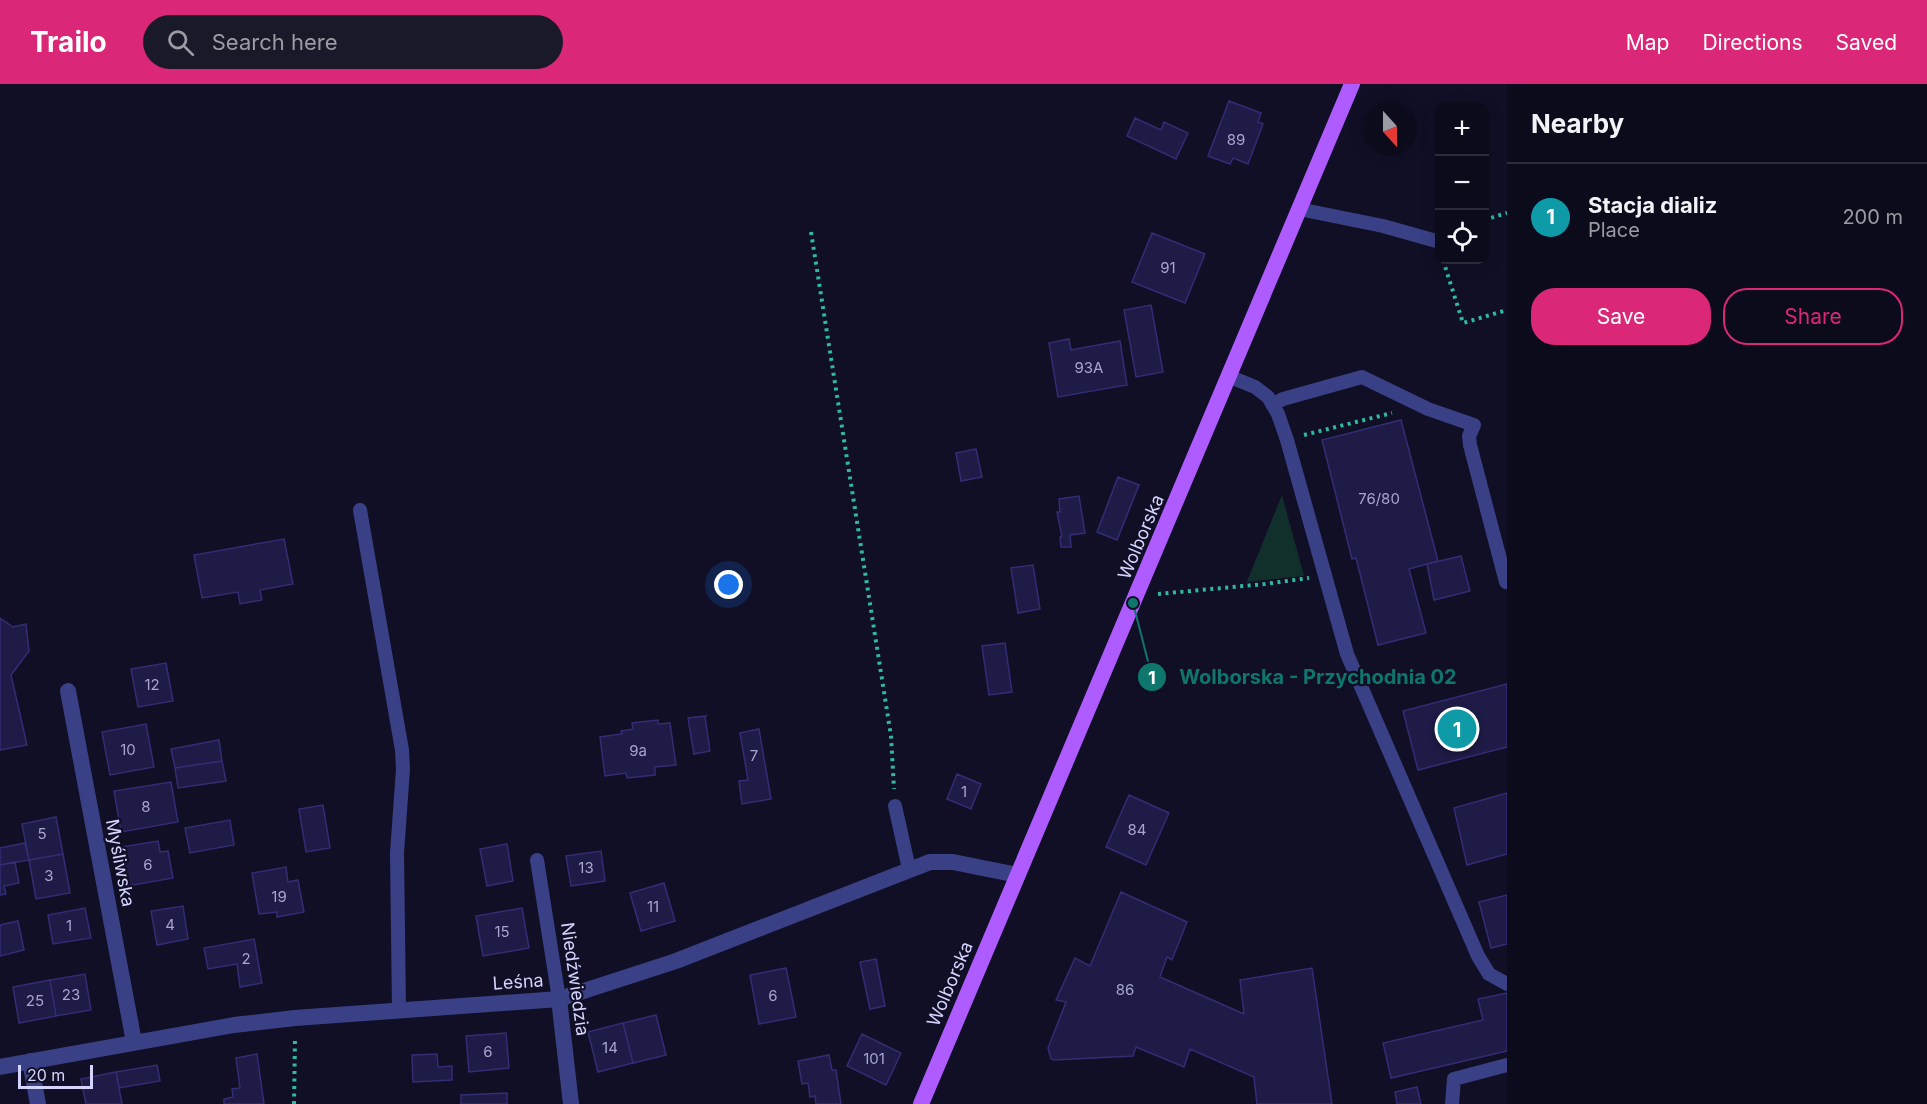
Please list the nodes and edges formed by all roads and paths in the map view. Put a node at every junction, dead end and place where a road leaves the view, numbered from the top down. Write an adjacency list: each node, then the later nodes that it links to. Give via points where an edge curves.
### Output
1 (1352, 84): 2 (main road, Wolborska)
2 (1299, 209): 6 (lane); 9 (main road, Wolborska)
3 (1507, 213): 4 (path)
4 (1489, 219)
5 (811, 232): 18 (path, via 891,736)
6 (1435, 241)
7 (1444, 264): 8 (path, via 1463,323)
8 (1507, 310)
9 (1228, 376): 10 (lane, via 1262,391); 21 (main road, Wolborska)
10 (1273, 404): 12 (lane); 15 (lane, via 1362,377 1428,409 1474,425 1470,445)
11 (1395, 412): 12 (path)
12 (1287, 440): 14 (lane)
13 (360, 510): 24 (lane, via 402,750 397,853)
14 (1324, 576): 16 (path); 22 (lane, via 1347,654 1478,956 1489,974)
15 (1506, 582)
16 (1157, 594)
17 (68, 691): 26 (street, Myśliwska)
18 (895, 806): 20 (lane)
19 (537, 860): 23 (lane, Niedźwiedzia)
20 (909, 869): 21 (street, Leśna, via 945,861); 23 (street, Leśna, via 676,961)
21 (1017, 875): 33 (main road, Wolborska)
22 (1507, 984)
23 (559, 999): 24 (street, Leśna); 32 (street, Niedźwiedzia)
24 (399, 1010): 25 (street, Leśna)
25 (295, 1018): 26 (street, Leśna); 31 (path)
26 (134, 1042): 27 (street, Leśna)
27 (30, 1061): 29 (street, Leśna); 30 (street)
28 (1507, 1065): 34 (lane, via 1454,1079)
29 (0, 1067)
30 (38, 1104)
31 (294, 1104)
32 (570, 1104)
33 (921, 1104)
34 (1452, 1104)

